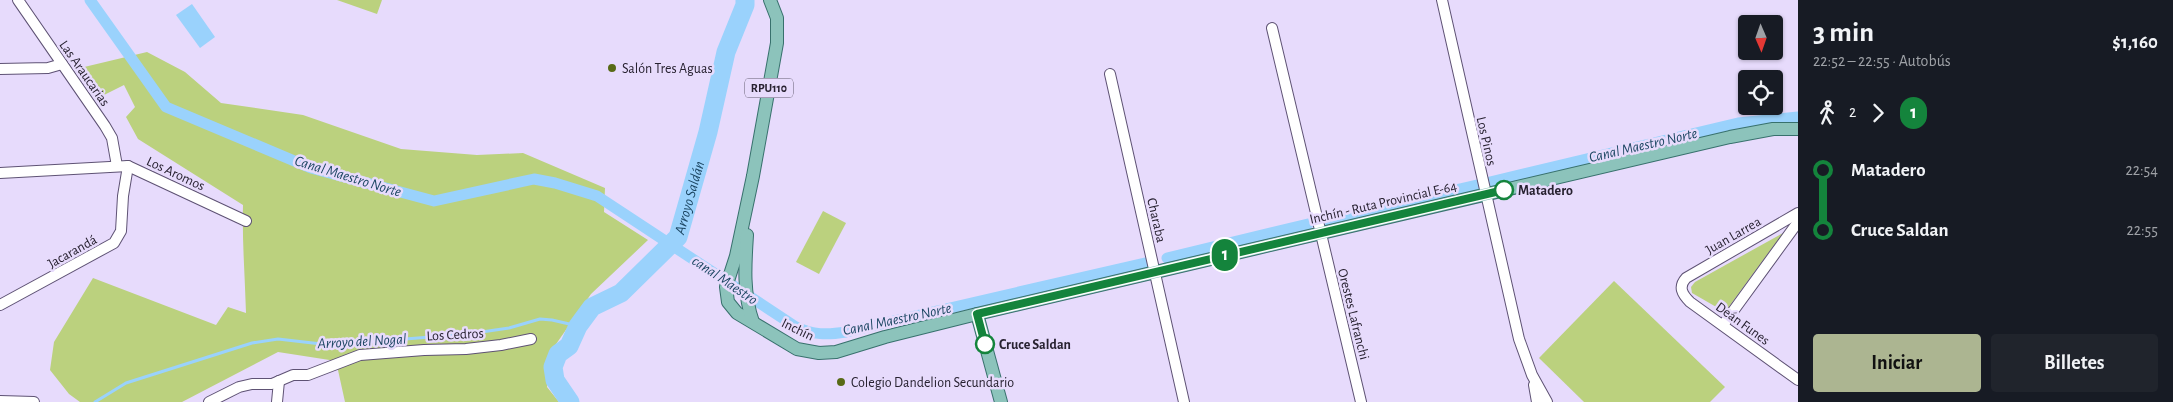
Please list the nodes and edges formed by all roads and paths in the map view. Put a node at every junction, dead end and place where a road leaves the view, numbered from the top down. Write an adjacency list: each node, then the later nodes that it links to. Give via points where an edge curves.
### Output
1 (18, 0): 5 (street, Las Araucarias)
2 (770, 0): 12 (main road, RPU110, via 777,18 777,37)
3 (1442, 0): 13 (street, Los Pinos)
4 (1272, 28): 17 (street, Orestes Lafranchi)
5 (62, 64): 6 (street, via 48,68); 9 (street, Las Araucarias, via 112,138)
6 (0, 69)
7 (1110, 74): 18 (street, Charaba)
8 (1798, 129): 13 (main road, Inchín - Ruta Provincial E-64, via 1738,135)
9 (117, 166): 10 (street, Los Aromos); 11 (street, Los Aromos)
10 (128, 166): 15 (street, Los Aromos); 20 (street, Jacarandá, via 119,237 104,250)
11 (0, 173)
12 (753, 176): 22 (main road, RPU110, via 745,291); 22 (main road, RPU110, via 726,295 731,308)
13 (1485, 194): 17 (main road, Inchín - Ruta Provincial E-64); 25 (street, Los Pinos, via 1519,340)
14 (1798, 213): 19 (street, Juan Larrea)
15 (246, 221)
16 (1798, 222): 23 (street)
17 (1319, 233): 18 (main road, Inchín - Ruta Provincial E-64); 34 (street, Orestes Lafranchi)
18 (1154, 272): 21 (main road, Inchín - Ruta Provincial E-64); 33 (street, Charaba)
19 (1682, 283): 23 (street, Deán Funes, via 1684,296)
20 (0, 305)
21 (977, 314): 22 (main road, Inchín / RPU110, via 827,353 797,348); 32 (main road)
22 (753, 322)
23 (1723, 324): 26 (street, Deán Funes)
24 (530, 339): 27 (street, Los Cedros, via 466,349 360,355 308,375)
25 (1532, 375): 35 (street, Los Pinos); 36 (street, Los Pinos)
26 (1798, 380)
27 (279, 381): 30 (street, Los Cedros, via 239,387); 31 (street)
28 (0, 401): 29 (street)
29 (34, 402)
30 (209, 402)
31 (277, 402)
32 (1001, 402)
33 (1184, 402)
34 (1361, 402)
35 (1537, 402)
36 (1547, 402)

